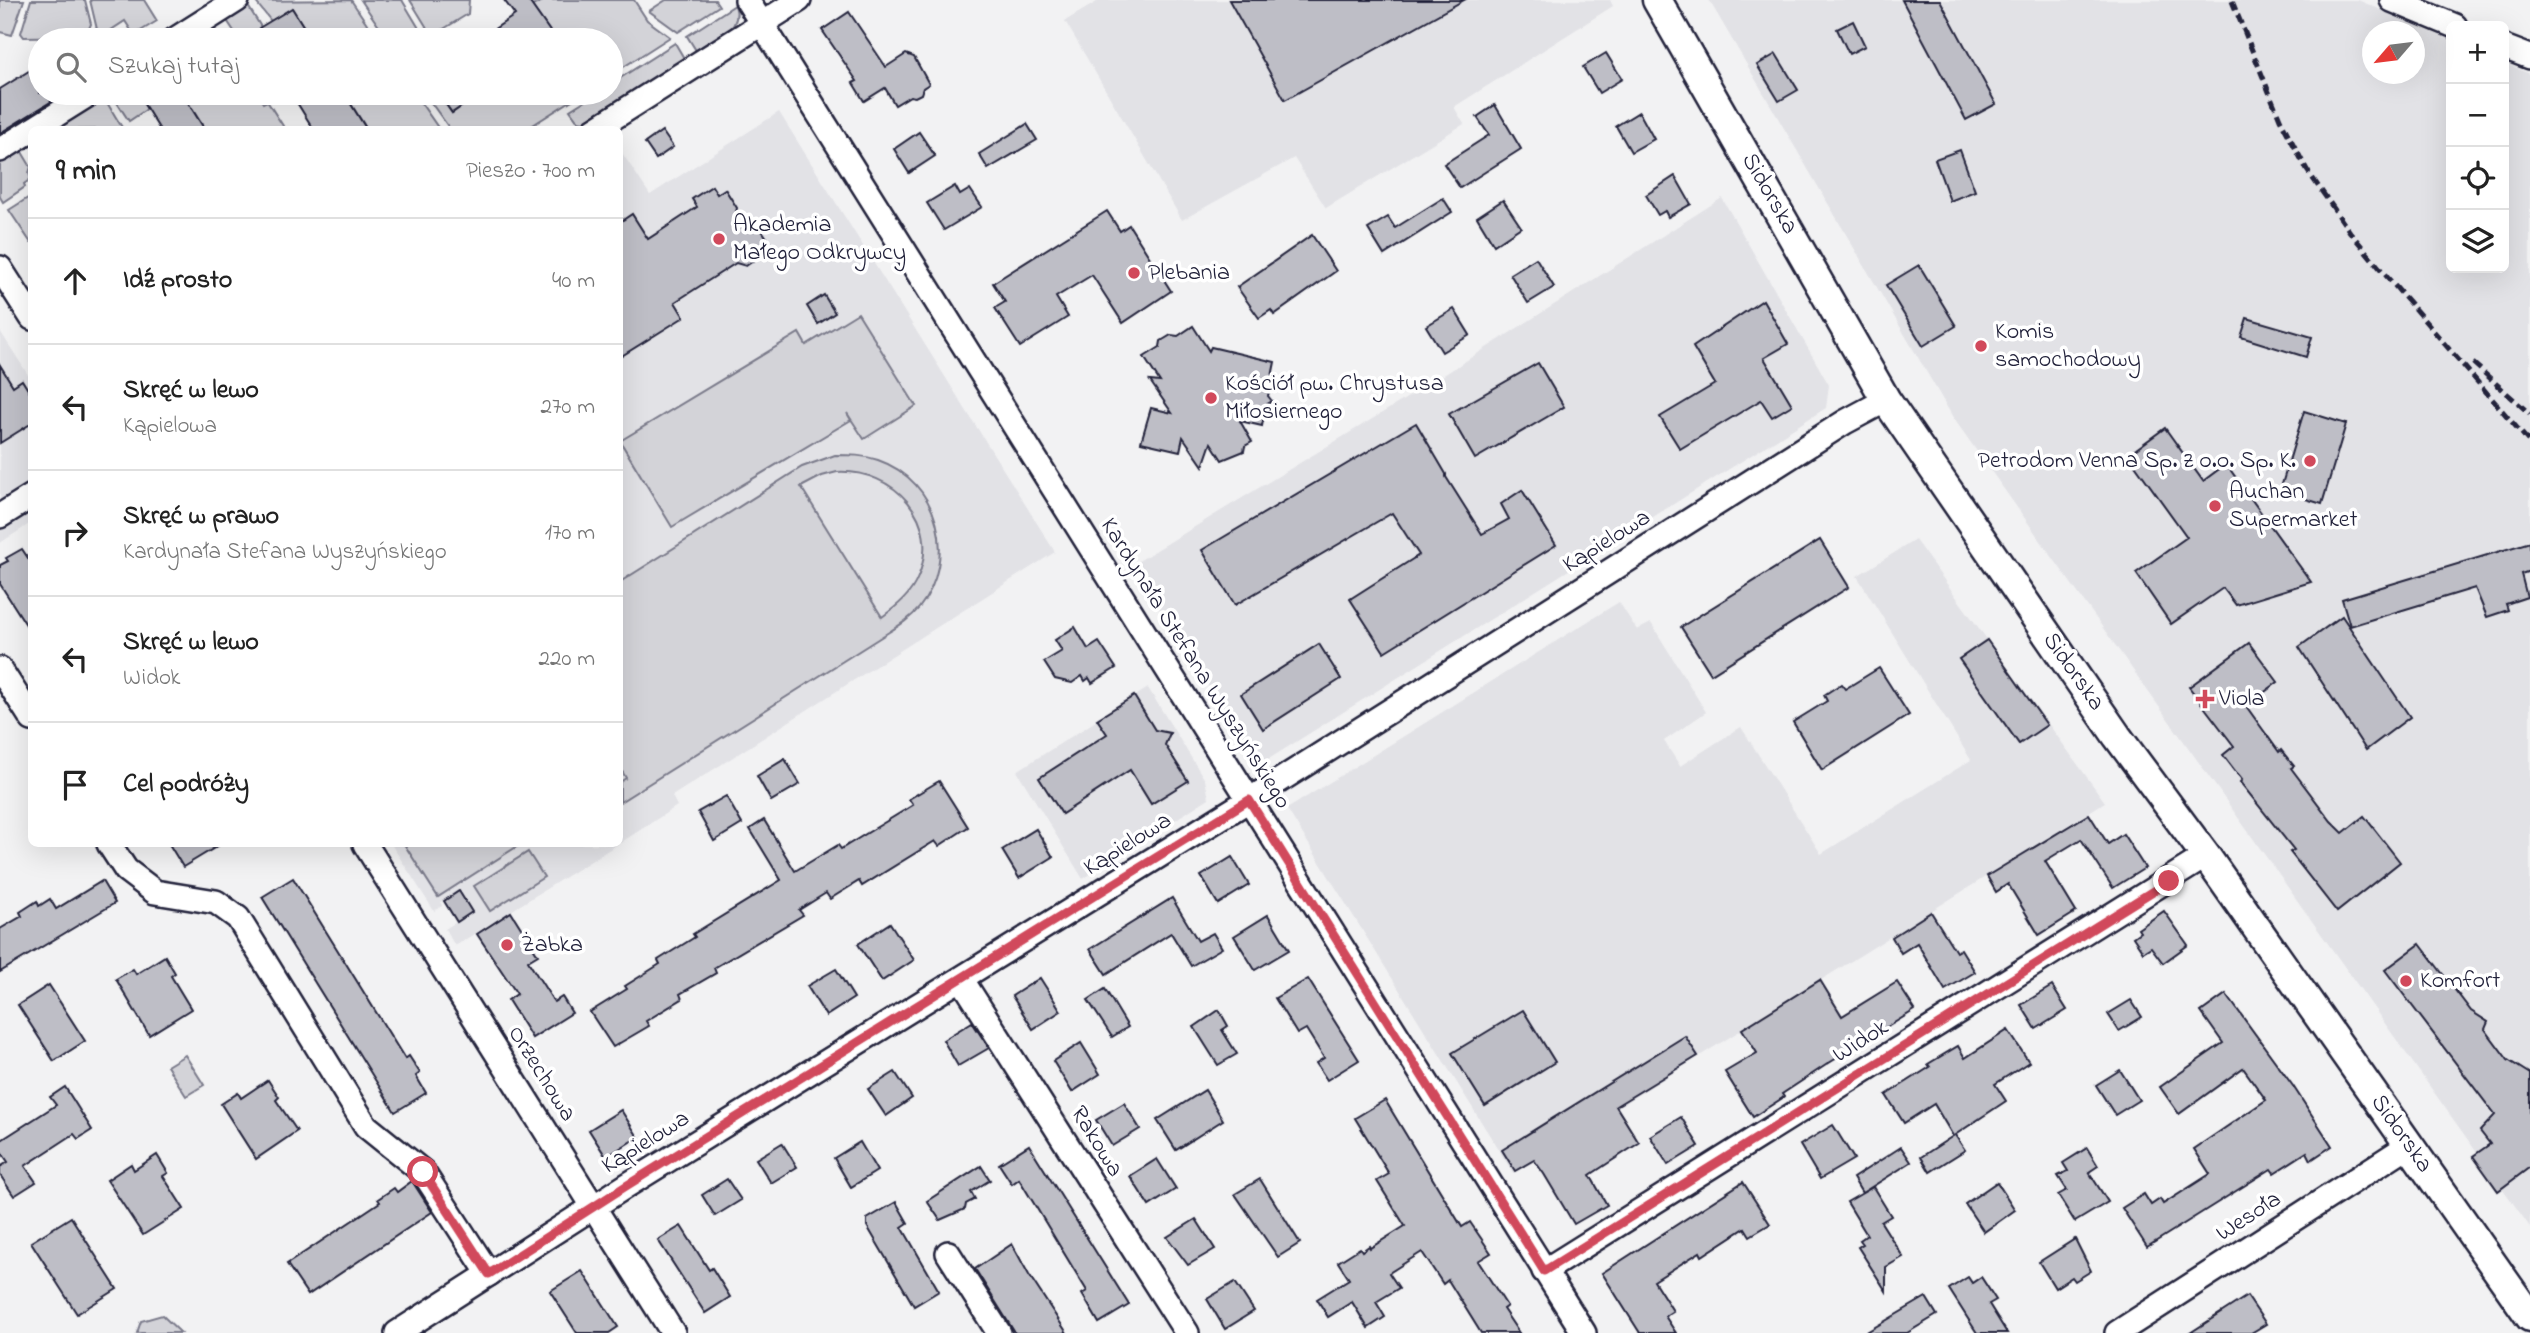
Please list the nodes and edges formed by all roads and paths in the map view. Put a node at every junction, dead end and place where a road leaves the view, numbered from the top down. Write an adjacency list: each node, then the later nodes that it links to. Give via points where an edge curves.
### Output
1 (237, 0): 8 (street)
2 (747, 0): 7 (street, Kardynała Stefana Wyszyńskiego)
3 (799, 0): 7 (street)
4 (1657, 0): 18 (street, Sidorska)
5 (2392, 0): 6 (street)
6 (2446, 22)
7 (762, 23): 13 (street); 23 (street, Kardynała Stefana Wyszyńskiego)
8 (193, 28)
9 (2509, 49): 10 (street)
10 (2530, 57)
11 (72, 105): 12 (street)
12 (38, 126)
13 (600, 126)
14 (28, 132): 15 (street)
15 (0, 149)
16 (0, 268): 17 (street)
17 (28, 311)
18 (1886, 400): 23 (street, Kąpielowa); 26 (street, Sidorska, via 2117,736)
19 (28, 498): 20 (street)
20 (0, 516)
21 (0, 669): 22 (street)
22 (28, 713)
23 (1249, 800): 27 (street, Kąpielowa); 31 (street, Kardynała Stefana Wyszyńskiego)
24 (111, 847): 32 (street, via 126,870 155,892 216,901 238,918 366,1126 423,1172)
25 (367, 847): 29 (street, Orzechowa)
26 (2206, 856): 28 (street, Sidorska); 31 (street, Widok)
27 (962, 980): 29 (street, Kąpielowa); 37 (street, Rakowa)
28 (2409, 1145): 33 (street, Sidorska); 39 (street, Wesoła)
29 (594, 1207): 32 (street, Kąpielowa); 35 (street, Orzechowa)
30 (948, 1254): 36 (street)
31 (1544, 1271): 38 (street, Kardynała Stefana Wyszyńskiego)
32 (489, 1274): 34 (street, Kąpielowa)
33 (2530, 1317)
34 (397, 1333)
35 (673, 1333)
36 (999, 1333)
37 (1186, 1333)
38 (1584, 1333)
39 (2117, 1333)

